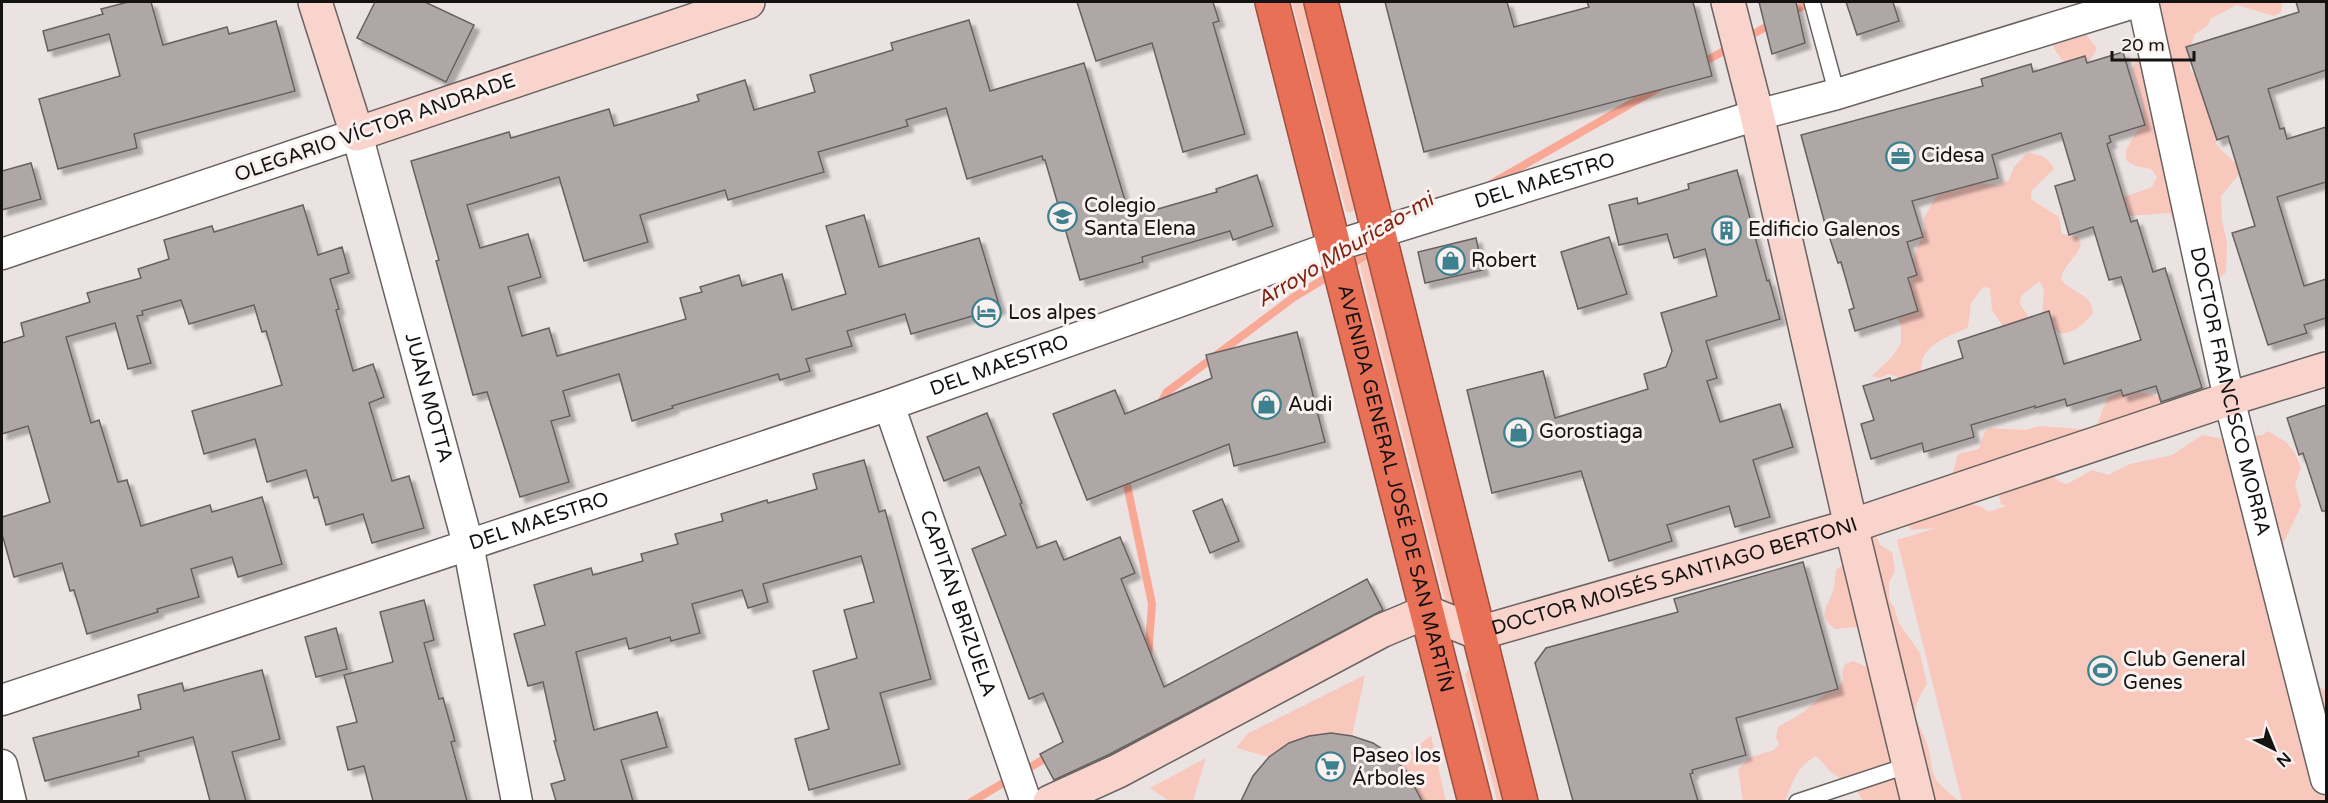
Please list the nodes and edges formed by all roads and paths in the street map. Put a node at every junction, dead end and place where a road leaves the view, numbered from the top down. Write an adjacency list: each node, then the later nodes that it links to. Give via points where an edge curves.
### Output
1 (315, 2): 11 (street, JUAN MOTTA)
2 (748, 2): 11 (street, OLEGARIO VÍCTOR ANDRADE)
3 (1272, 2): 13 (highway, AVENIDA GENERAL JOSÉ DE SAN MARTÍN)
4 (1321, 2): 12 (highway)
5 (1728, 2): 10 (street)
6 (1812, 2): 9 (lane)
7 (2137, 2): 9 (street, DEL MAESTRO)
8 (2143, 2): 16 (street, DOCTOR FRANCISCO MORRA)
9 (1837, 94): 10 (street, DEL MAESTRO)
10 (1757, 115): 12 (street, DEL MAESTRO); 18 (street)
11 (357, 134): 14 (street, OLEGARIO VÍCTOR ANDRADE); 19 (street, JUAN MOTTA)
12 (1380, 233): 13 (street, DEL MAESTRO); 21 (highway)
13 (1335, 246): 17 (street, DEL MAESTRO); 20 (highway, AVENIDA GENERAL JOSÉ DE SAN MARTÍN)
14 (2, 254)
15 (2326, 369): 16 (street, DOCTOR MOISÉS SANTIAGO BERTONI)
16 (2229, 399): 18 (street, DOCTOR MOISÉS SANTIAGO BERTONI); 25 (street, DOCTOR FRANCISCO MORRA)
17 (889, 405): 19 (street, DEL MAESTRO); 28 (street, CAPITÁN BRIZUELA)
18 (1851, 526): 21 (street, DOCTOR MOISÉS SANTIAGO BERTONI); 24 (street)
19 (468, 544): 22 (street, DEL MAESTRO); 27 (street, JUAN MOTTA)
20 (1426, 612): 21 (street, DOCTOR MOISÉS SANTIAGO BERTONI); 29 (street, via 1381,631 1118,771); 30 (highway, AVENIDA GENERAL JOSÉ DE SAN MARTÍN)
21 (1479, 633): 31 (highway)
22 (2, 700)
23 (2, 765): 26 (street)
24 (1910, 765): 32 (lane); 33 (street)
25 (2326, 779)
26 (10, 801)
27 (517, 801)
28 (1026, 801)
29 (1050, 801)
30 (1475, 801)
31 (1521, 801)
32 (1797, 801)
33 (1918, 801)

